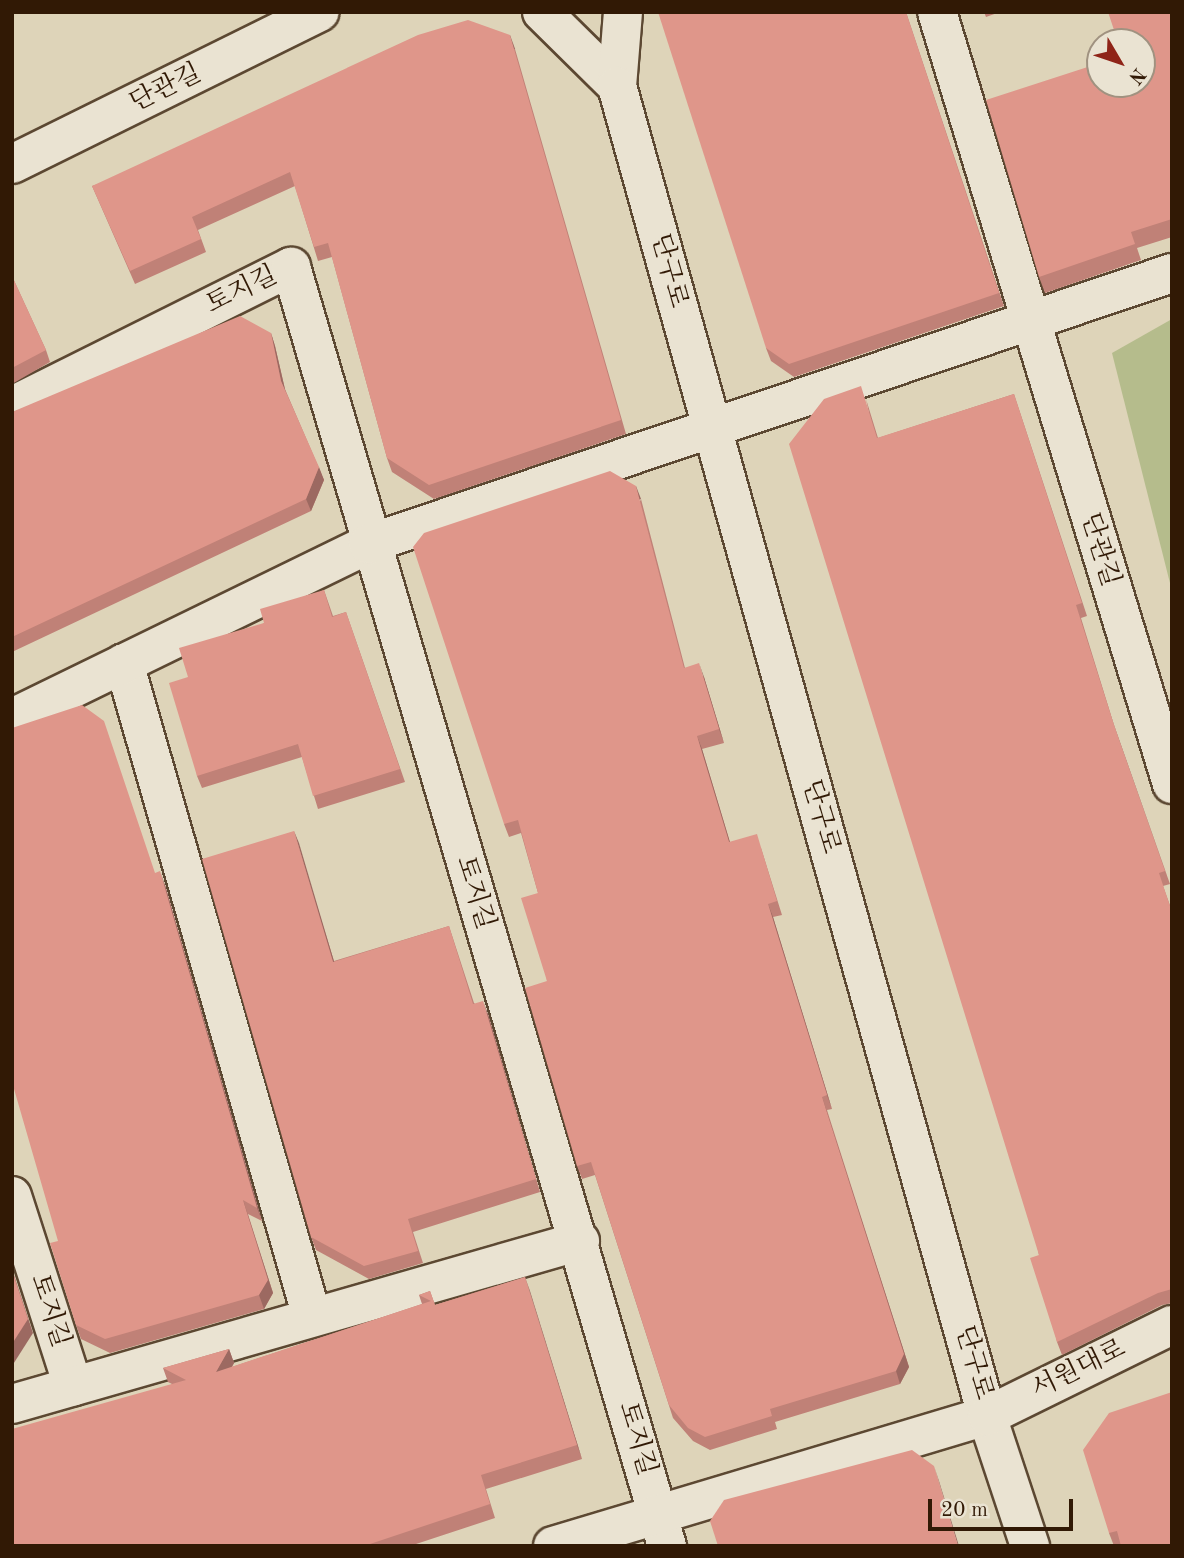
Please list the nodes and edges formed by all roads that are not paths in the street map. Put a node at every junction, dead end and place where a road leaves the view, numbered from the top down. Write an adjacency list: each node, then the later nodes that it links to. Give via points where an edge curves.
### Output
1 (318, 12): 6 (street, 단관길)
2 (542, 12): 5 (street)
3 (623, 12): 5 (street)
4 (937, 12): 8 (street, 단관길)
5 (617, 86): 10 (street, 단구로)
6 (12, 164)
7 (1172, 273): 8 (street)
8 (1026, 317): 10 (street); 14 (street, 단관길)
9 (12, 406): 11 (street, 토지길, via 290,267)
10 (711, 427): 11 (street); 21 (street, 단구로)
11 (368, 544): 12 (street); 16 (street, 토지길)
12 (124, 663): 13 (street); 17 (street)
13 (12, 718)
14 (1172, 784)
15 (12, 1196): 19 (street, 토지길)
16 (580, 1241): 17 (street); 22 (street, 토지길)
17 (312, 1317): 19 (street)
18 (1172, 1325): 21 (street, 서원대로)
19 (73, 1386): 20 (street)
20 (12, 1404)
21 (987, 1416): 22 (street, 서원대로); 24 (street, 단구로)
22 (662, 1530): 23 (street)
23 (553, 1546)
24 (1030, 1546)

